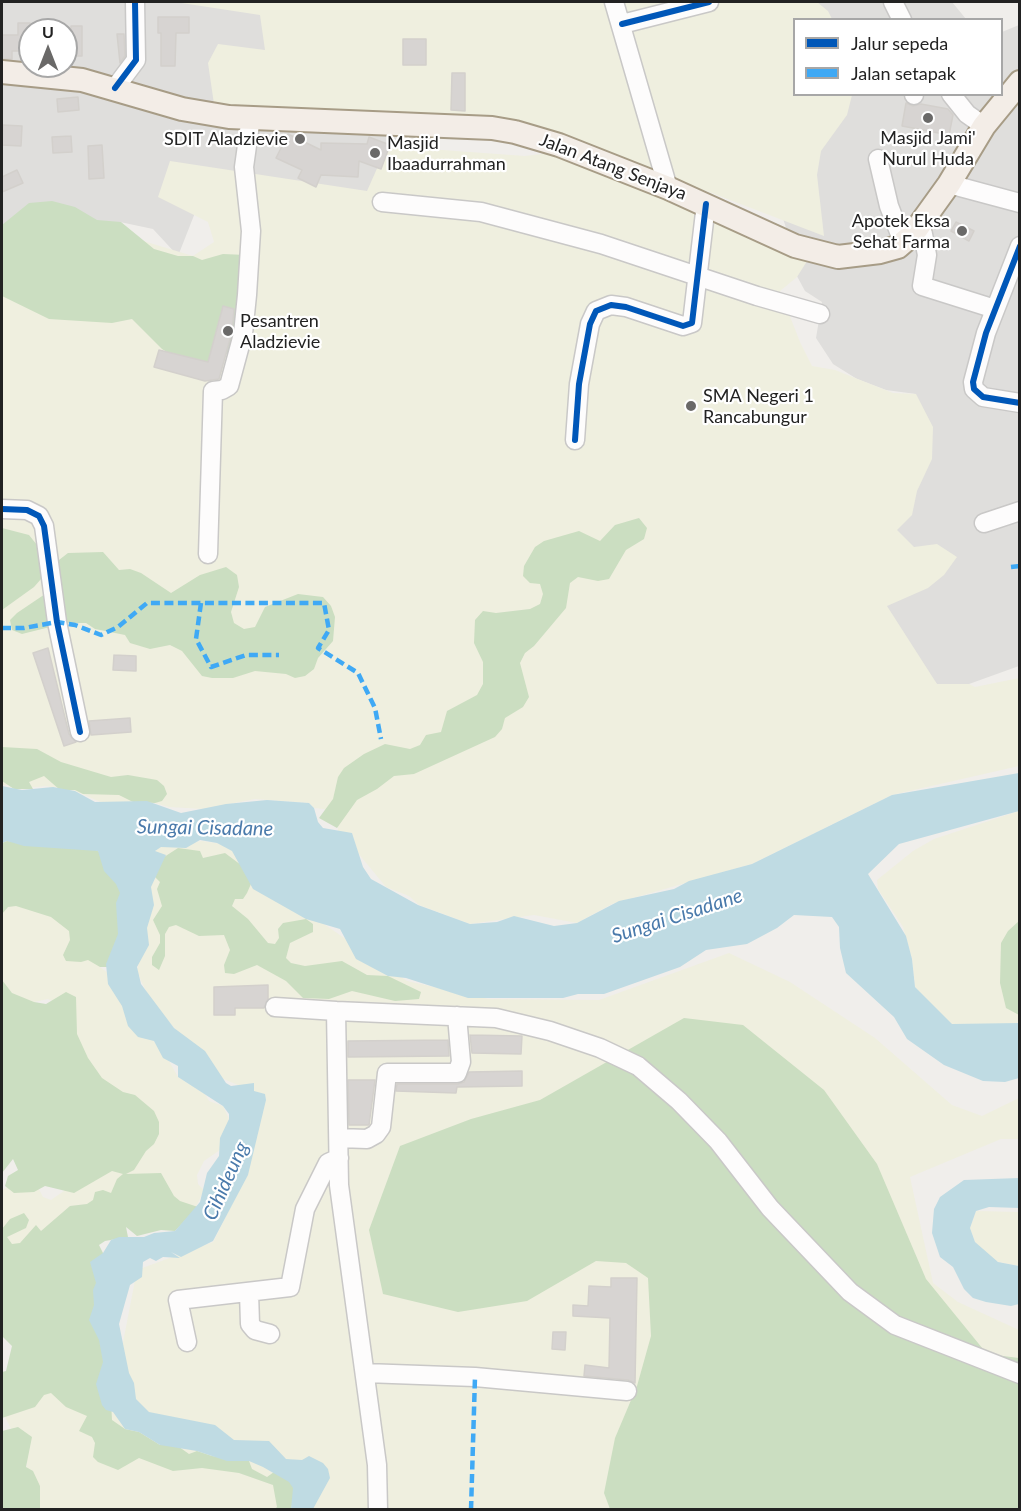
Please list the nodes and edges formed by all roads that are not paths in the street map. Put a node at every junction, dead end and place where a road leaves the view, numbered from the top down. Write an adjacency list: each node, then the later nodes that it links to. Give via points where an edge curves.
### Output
1 (135, 2): 9 (street, via 136,60)
2 (614, 2): 6 (street)
3 (709, 2): 6 (street)
4 (893, 2): 5 (street)
5 (901, 18)
6 (622, 24): 15 (street)
7 (2, 72): 9 (main road, Jalan Atang Senjaya, via 82,80)
8 (1020, 82): 12 (main road, Jalan Atang Senjaya)
9 (115, 88): 11 (main road, Jalan Atang Senjaya, via 204,114)
10 (953, 96): 12 (street, via 967,114)
11 (251, 117): 15 (main road, Jalan Atang Senjaya, via 515,132); 30 (street, via 244,167 251,231 247,295 243,334 229,386 213,391)
12 (984, 126): 14 (main road, Jalan Atang Senjaya)
13 (878, 159): 20 (street, via 889,206)
14 (949, 184): 17 (street); 19 (main road, Jalan Atang Senjaya)
15 (668, 188): 18 (main road, Jalan Atang Senjaya)
16 (382, 202): 22 (street, via 481,212 602,244)
17 (1020, 202)
18 (706, 204): 20 (main road, Jalan Atang Senjaya, via 795,246 821,254 856,256 880,252); 22 (street)
19 (921, 224): 20 (main road, Jalan Atang Senjaya); 23 (street, via 927,255 922,286)
20 (903, 242)
21 (1020, 246): 23 (street)
22 (698, 276): 24 (street); 26 (street, via 692,323 688,326 626,307 611,305 596,311 579,384)
23 (995, 309): 25 (street, via 977,363 974,389 983,397)
24 (820, 314)
25 (1020, 403)
26 (575, 440)
27 (2, 509): 31 (street, via 27,510 39,516 44,526 57,622)
28 (1020, 511): 29 (street)
29 (984, 523)
30 (208, 554)
31 (80, 732)
32 (275, 1007): 33 (street)
33 (336, 1011): 34 (street); 35 (street)
34 (457, 1016): 35 (street, via 457,1073 387,1073 381,1126 376,1134 367,1139); 41 (street, via 496,1018 550,1031 638,1066 718,1141 784,1224 850,1292 895,1325)
35 (339, 1138): 36 (street)
36 (339, 1158): 37 (street, via 328,1163 305,1209 290,1287); 40 (street)
37 (249, 1292): 38 (street, via 250,1324 255,1330); 39 (street, via 178,1300)
38 (270, 1334)
39 (187, 1342)
40 (365, 1374): 42 (street, via 475,1377); 43 (street, via 377,1465)
41 (1020, 1374)
42 (627, 1391)
43 (378, 1509)

